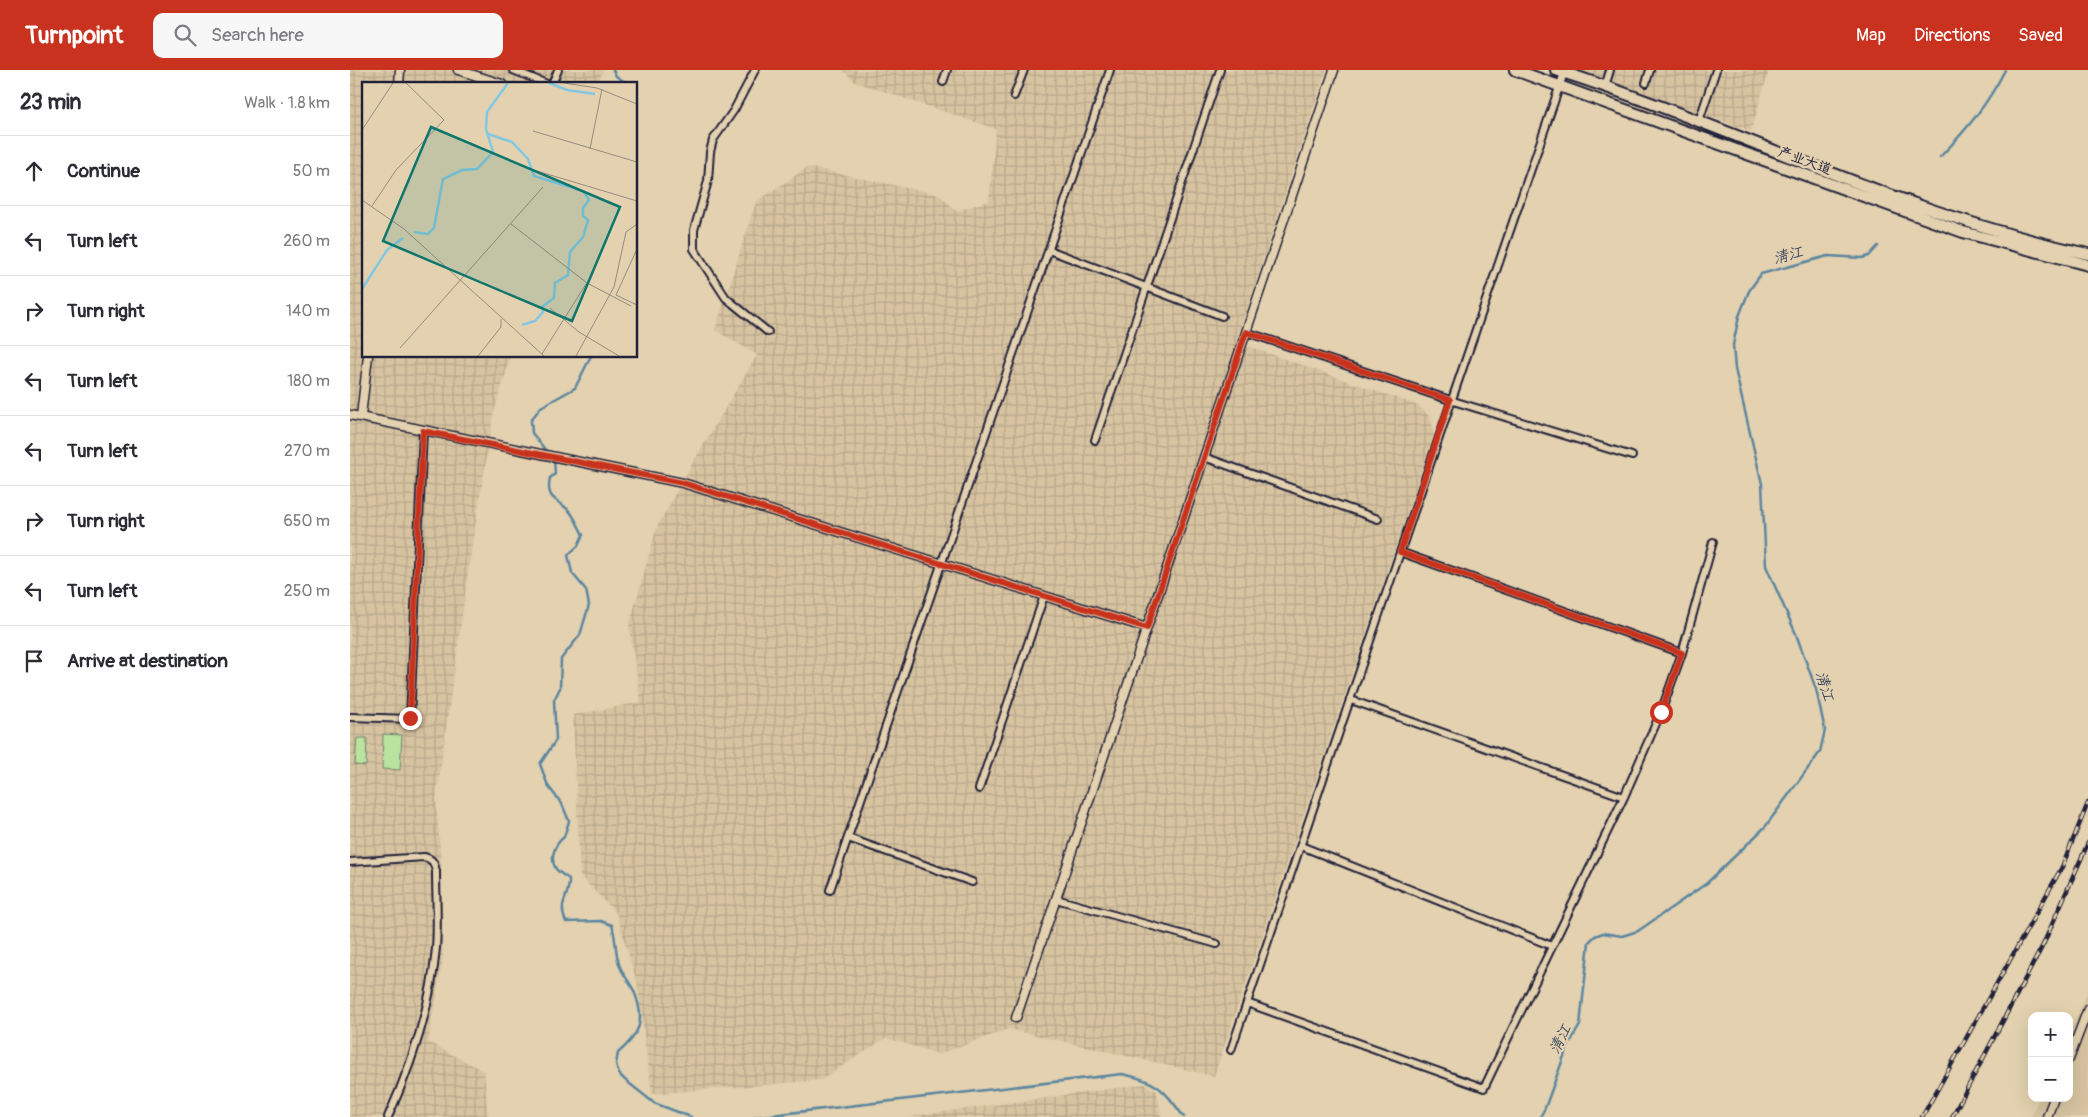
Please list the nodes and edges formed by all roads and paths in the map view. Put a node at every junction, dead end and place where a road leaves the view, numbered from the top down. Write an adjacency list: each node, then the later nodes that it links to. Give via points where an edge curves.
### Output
1 (458, 70): 15 (street)
2 (513, 70): 16 (street)
3 (558, 70): 17 (street)
4 (755, 70): 29 (street, via 734,110 713,140 708,181 697,215 693,242 694,249 726,298)
5 (947, 70): 18 (street)
6 (1024, 70): 22 (street)
7 (1110, 70): 24 (street)
8 (1220, 70): 27 (street)
9 (1334, 70): 30 (street)
10 (1516, 70): 20 (main road, 产业大道)
11 (1610, 70): 21 (street)
12 (1650, 70): 19 (street)
13 (1716, 70): 23 (street)
14 (1560, 71): 20 (street); 21 (main road, 产业大道)
15 (496, 82)
16 (542, 82)
17 (553, 82)
18 (943, 82)
19 (1646, 83)
20 (1560, 85): 26 (main road, 产业大道, via 1963,232); 32 (street)
21 (1605, 87): 23 (main road, 产业大道)
22 (1014, 96)
23 (1699, 121): 25 (main road, 产业大道, via 1966,222)
24 (1049, 250): 27 (street); 42 (street)
25 (2088, 254)
26 (2088, 265)
27 (1147, 287): 28 (street); 36 (street)
28 (1222, 316)
29 (768, 332)
30 (1246, 332): 32 (street); 38 (street)
31 (368, 358): 34 (street)
32 (1450, 400): 37 (street); 41 (street)
33 (350, 415): 34 (street)
34 (361, 416): 35 (street)
35 (423, 431): 42 (street, via 683,483); 47 (street, via 410,718)
36 (1095, 440)
37 (1632, 456)
38 (1204, 457): 39 (street); 44 (street)
39 (1378, 518)
40 (1714, 542): 45 (street)
41 (1400, 552): 45 (street); 46 (street)
42 (942, 564): 43 (street); 50 (street)
43 (1044, 596): 44 (street); 48 (street)
44 (1147, 628): 55 (street)
45 (1682, 653): 49 (street, via 1661,712)
46 (1351, 700): 49 (street); 51 (street)
47 (350, 717)
48 (979, 789)
49 (1624, 797): 57 (street)
50 (848, 838): 53 (street); 54 (street)
51 (1301, 846): 57 (street); 58 (street)
52 (350, 862): 64 (street, via 424,856 434,864 436,871 436,947 431,986 422,1026)
53 (972, 882)
54 (830, 890)
55 (1056, 899): 56 (street); 60 (street)
56 (1217, 944)
57 (1552, 946): 58 (street, via 1484,1088)
58 (1247, 1003): 61 (street)
59 (2088, 1009): 62 (street)
60 (1016, 1018)
61 (1231, 1050)
62 (2069, 1057)
63 (2053, 1102): 65 (street)
64 (388, 1117)
65 (2047, 1117)

